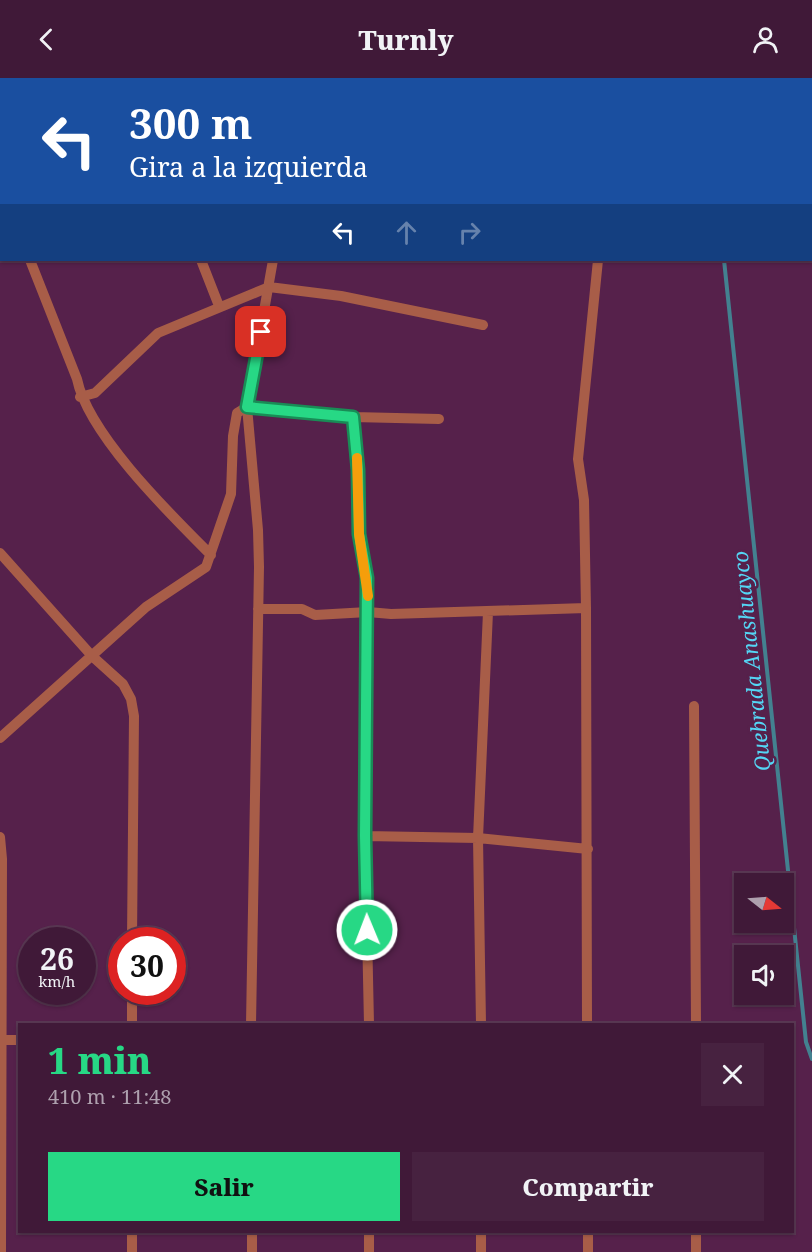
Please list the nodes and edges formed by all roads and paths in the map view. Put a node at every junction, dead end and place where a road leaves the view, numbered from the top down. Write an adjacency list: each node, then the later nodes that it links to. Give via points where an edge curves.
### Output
1 (30, 261): 8 (street, via 77,379)
2 (201, 261): 6 (street)
3 (273, 261): 5 (street)
4 (598, 261): 14 (street, via 578,459 584,500)
5 (269, 287): 6 (street); 7 (street, via 341,296); 9 (street)
6 (219, 306): 8 (street, via 158,333 95,393)
7 (483, 325)
8 (80, 397): 13 (street, via 125,462)
9 (247, 407): 10 (street); 13 (street, via 237,413 231,494); 15 (street, via 258,531)
10 (353, 417): 11 (street); 16 (street)
11 (439, 418)
12 (0, 553): 18 (street)
13 (211, 555): 18 (street, via 206,567 146,607)
14 (586, 608): 17 (street); 24 (street)
15 (258, 609): 16 (street, via 302,609 315,615); 28 (street)
16 (368, 612): 17 (street); 21 (street)
17 (488, 612): 23 (street)
18 (92, 656): 20 (street); 25 (street, via 123,684 134,716)
19 (694, 706): 32 (street)
20 (0, 738)
21 (365, 836): 23 (street); 29 (street)
22 (0, 837): 33 (street)
23 (478, 838): 24 (street); 30 (street)
24 (588, 849): 31 (street)
25 (132, 927)
26 (132, 1005): 27 (street)
27 (132, 1023)
28 (251, 1023)
29 (369, 1023)
30 (481, 1023)
31 (587, 1023)
32 (696, 1023)
33 (1, 1040): 34 (street); 41 (street)
34 (18, 1040)
35 (132, 1233): 42 (street)
36 (252, 1233): 43 (street)
37 (369, 1233): 44 (street)
38 (481, 1233): 45 (street)
39 (588, 1233): 46 (street)
40 (696, 1233): 47 (street)
41 (1, 1252)
42 (132, 1252)
43 (252, 1252)
44 (369, 1252)
45 (481, 1252)
46 (588, 1252)
47 (696, 1252)

